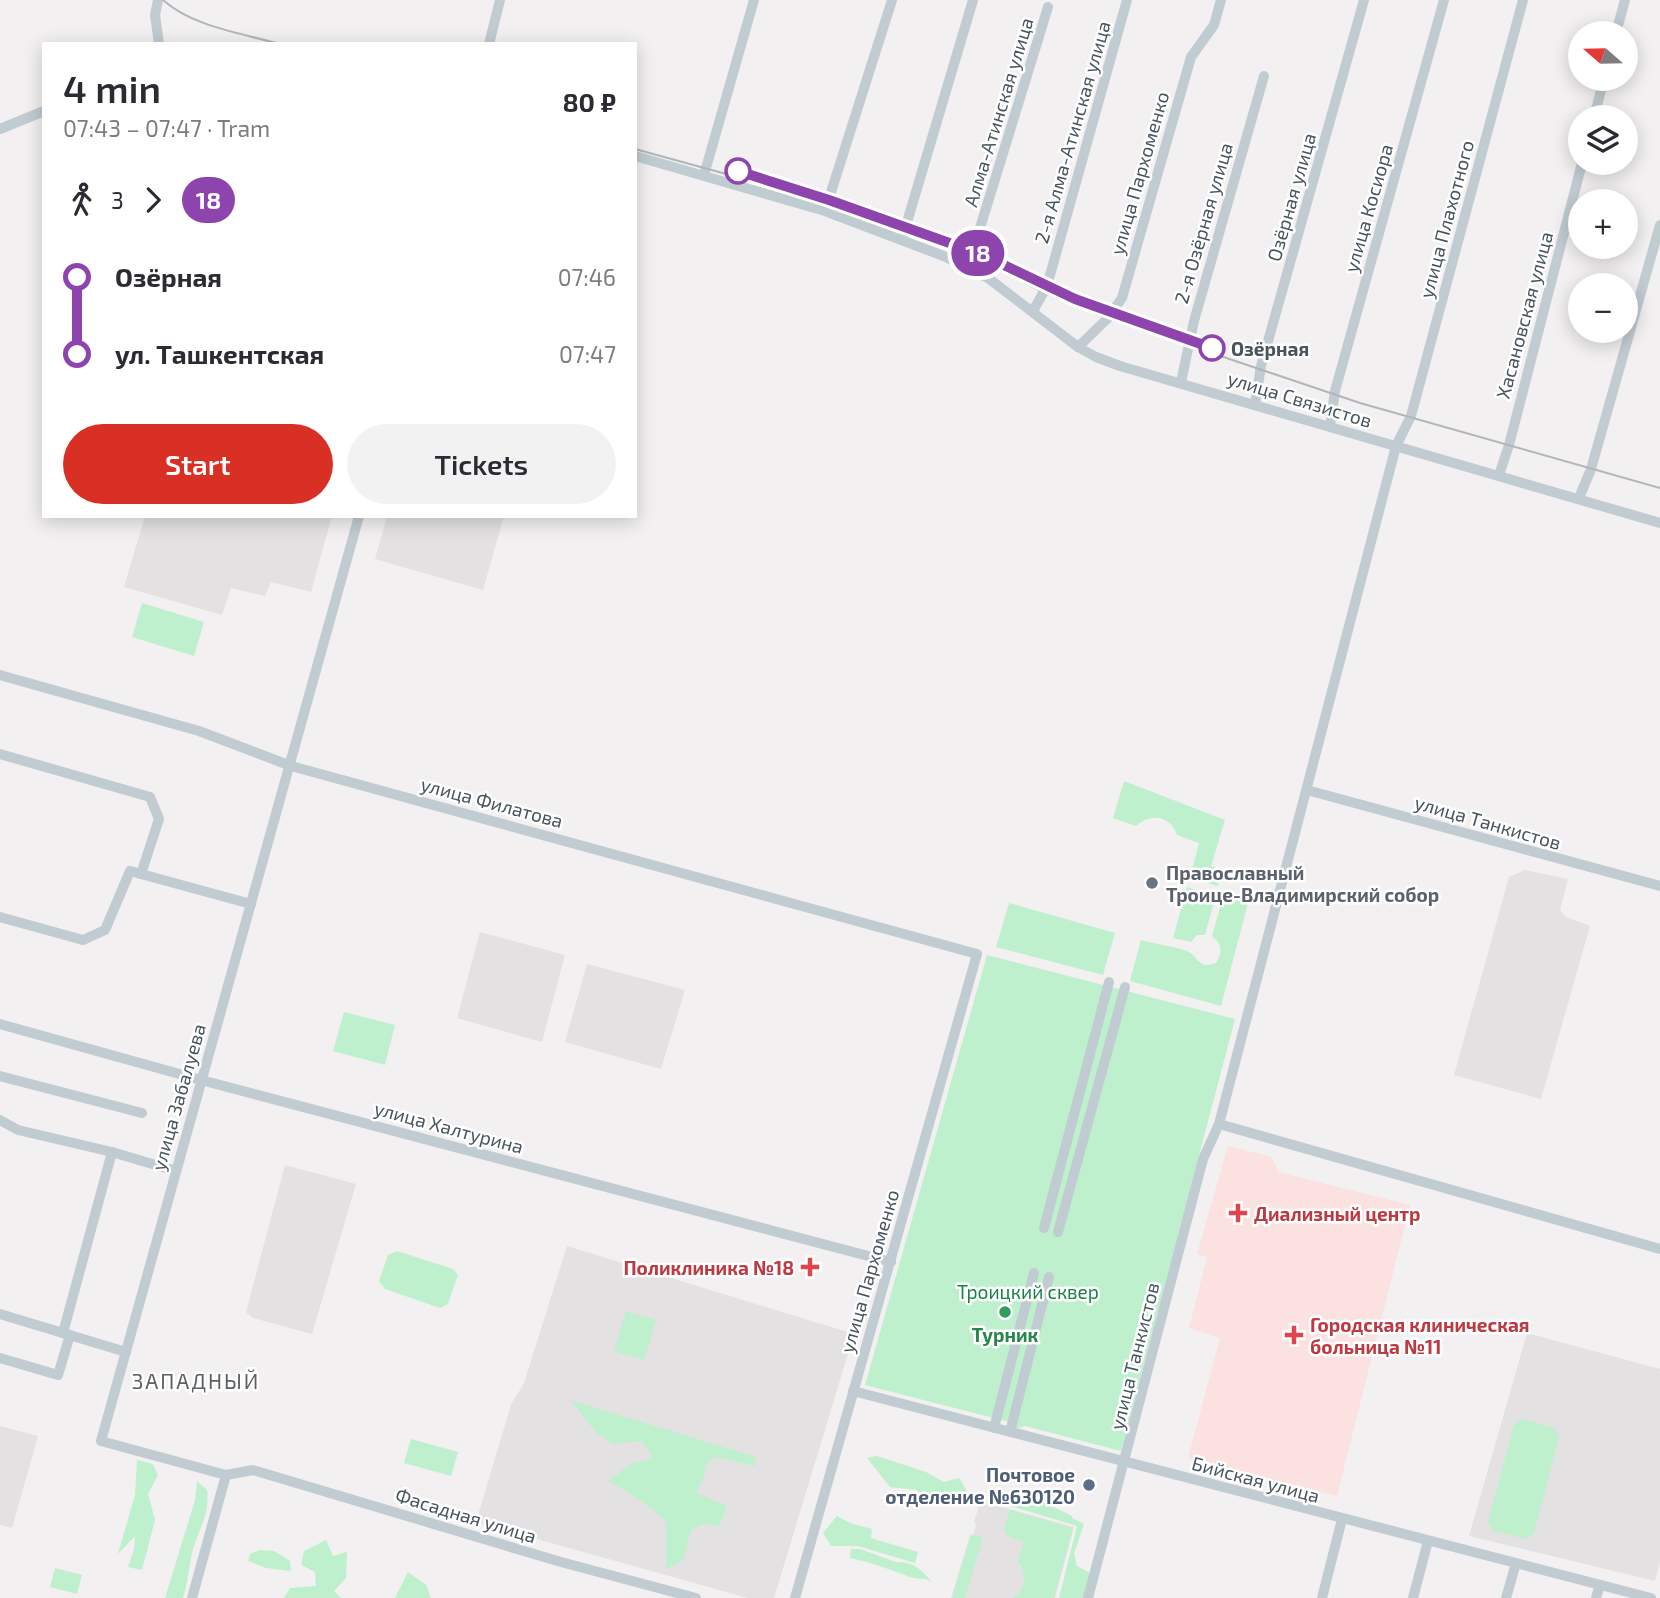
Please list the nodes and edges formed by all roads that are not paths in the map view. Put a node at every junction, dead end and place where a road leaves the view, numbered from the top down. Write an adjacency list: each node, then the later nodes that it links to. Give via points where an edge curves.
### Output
1 (158, 0): 14 (street)
2 (500, 0): 15 (street)
3 (754, 0): 20 (street)
4 (892, 0): 22 (street)
5 (973, 0): 24 (street)
6 (1127, 0): 26 (street, 2-я Алма-Атинская улица, via 1047,286)
7 (1221, 0): 27 (street, улица Пархоменко, via 1214,25 1191,57 1122,298)
8 (1364, 0): 29 (street, Озёрная улица, via 1261,366)
9 (1444, 0): 30 (street, улица Косиора)
10 (1523, 0): 31 (street, улица Плахотного, via 1410,416)
11 (1625, 0): 13 (street)
12 (1048, 7): 25 (street, Алма-Атинская улица)
13 (1619, 21)
14 (159, 42)
15 (490, 42)
16 (1264, 76): 28 (street, 2-я Озёрная улица)
17 (42, 112): 18 (street)
18 (0, 129)
19 (637, 157): 20 (street, улица Связистов)
20 (704, 175): 22 (street, улица Связистов)
21 (1579, 175): 32 (street, Хасановская улица)
22 (825, 211): 24 (street, улица Связистов)
23 (1660, 225): 33 (street)
24 (902, 239): 25 (street, улица Связистов)
25 (968, 267): 26 (street, улица Связистов)
26 (1033, 311): 27 (street, улица Связистов)
27 (1078, 347): 28 (street, улица Связистов, via 1119,366)
28 (1181, 382): 29 (street, улица Связистов)
29 (1255, 404): 30 (street, улица Связистов)
30 (1329, 426): 31 (street, улица Связистов)
31 (1396, 446): 32 (street, улица Связистов); 39 (street, улица Танкистов)
32 (1499, 475): 33 (street, улица Связистов)
33 (1580, 498): 35 (street, улица Связистов)
34 (358, 518): 38 (street, улица Забалуева)
35 (1660, 523)
36 (0, 675): 38 (street, улица Филатова, via 199,731)
37 (0, 754): 40 (street, via 150,797 159,819)
38 (291, 766): 42 (street, улица Забалуева); 44 (street, улица Филатова)
39 (1307, 790): 41 (street, улица Танкистов); 52 (street, улица Танкистов)
40 (141, 874): 42 (street); 43 (street, via 130,871 105,930 83,940)
41 (1660, 886)
42 (251, 904): 49 (street, улица Забалуева)
43 (0, 916)
44 (977, 954): 58 (street, улица Пархоменко)
45 (1109, 982): 55 (street)
46 (1125, 987): 56 (street)
47 (0, 1024): 49 (street, улица Халтурина)
48 (0, 1076): 50 (street)
49 (201, 1080): 54 (street, улица Забалуева); 58 (street, улица Халтурина)
50 (142, 1113)
51 (0, 1120): 53 (street, via 18,1130)
52 (1219, 1124): 57 (street); 68 (street, улица Танкистов, via 1203,1159)
53 (111, 1152): 54 (street); 62 (street)
54 (176, 1171): 63 (street, улица Забалуева)
55 (1044, 1228)
56 (1058, 1232)
57 (1660, 1249)
58 (891, 1262): 65 (street, улица Пархоменко)
59 (1034, 1273): 66 (street)
60 (1049, 1277): 67 (street)
61 (0, 1314): 62 (street)
62 (67, 1334): 63 (street); 64 (street, via 58,1375)
63 (126, 1352): 69 (street, улица Забалуева, via 101,1441)
64 (0, 1358)
65 (853, 1391): 66 (street, Бийская улица); 76 (street, улица Пархоменко)
66 (994, 1428): 67 (street, Бийская улица)
67 (1010, 1432): 68 (street, Бийская улица)
68 (1124, 1463): 70 (street, Бийская улица); 77 (street, улица Танкистов)
69 (226, 1475): 74 (street); 75 (street, Фасадная улица, via 253,1470)
70 (1342, 1520): 71 (street, Бийская улица); 78 (street)
71 (1428, 1541): 72 (street, Бийская улица); 79 (street)
72 (1516, 1563): 73 (street, Бийская улица); 80 (street)
73 (1600, 1585): 81 (street); 82 (street, Бийская улица)
74 (192, 1598)
75 (696, 1598)
76 (795, 1598)
77 (1088, 1598)
78 (1322, 1598)
79 (1413, 1598)
80 (1506, 1598)
81 (1596, 1598)
82 (1651, 1598)

